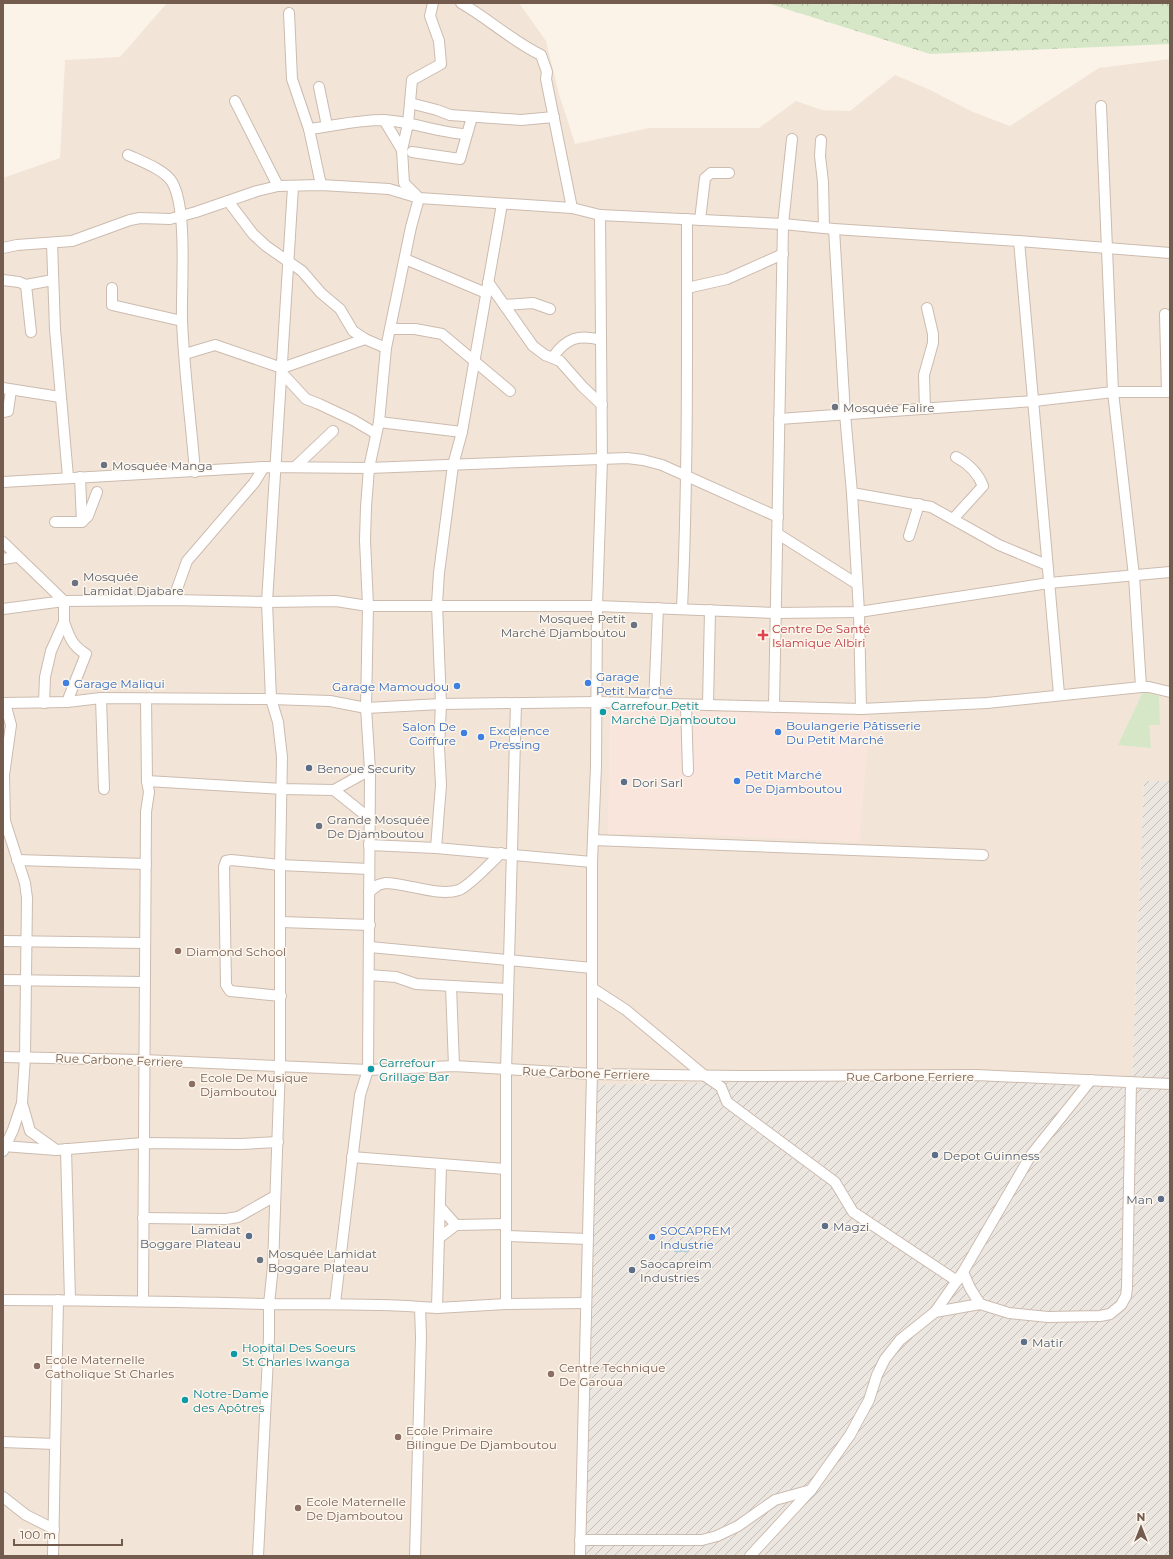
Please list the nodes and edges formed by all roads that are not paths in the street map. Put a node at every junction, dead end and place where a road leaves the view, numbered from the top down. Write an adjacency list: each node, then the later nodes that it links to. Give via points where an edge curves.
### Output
1 (433, 3): 6 (street, via 430,16 439,41 441,64 412,80)
2 (461, 3): 9 (street, via 520,44 541,55 547,72 546,79)
3 (289, 13): 13 (street, via 292,79)
4 (318, 87): 12 (street)
5 (235, 101): 22 (street)
6 (410, 103): 8 (street, via 450,115); 11 (street)
7 (1101, 106): 38 (street)
8 (472, 117): 9 (street, via 521,120); 14 (street)
9 (554, 117): 27 (street)
10 (384, 120): 11 (street); 12 (street); 17 (street)
11 (408, 124): 14 (street, via 450,134); 17 (street)
12 (327, 126): 13 (street)
13 (309, 129): 21 (street)
14 (466, 134): 18 (street, via 460,159)
15 (792, 139): 32 (street)
16 (821, 140): 33 (street)
17 (402, 150): 24 (street, via 404,183)
18 (412, 152)
19 (128, 155): 29 (street, via 148,164 171,180)
20 (729, 173): 31 (street, via 711,173 706,178)
21 (321, 185): 23 (street); 24 (street, via 389,189)
22 (278, 186): 23 (street); 25 (street, via 257,190)
23 (293, 187): 42 (street)
24 (419, 198): 26 (street); 41 (street, via 410,227)
25 (228, 201): 29 (street); 42 (street, via 253,234)
26 (502, 204): 27 (street); 45 (street)
27 (572, 208): 28 (street)
28 (600, 215): 30 (street); 58 (street)
29 (181, 216): 36 (street, via 170,219 130,220 72,241); 54 (street)
30 (687, 219): 31 (street); 48 (street)
31 (700, 220): 32 (street)
32 (783, 224): 33 (street); 40 (street)
33 (824, 228): 34 (street)
34 (834, 229): 35 (street); 73 (street)
35 (1019, 241): 38 (street); 69 (street)
36 (52, 243): 37 (street); 44 (street)
37 (3, 248)
38 (1107, 249): 39 (street); 66 (street)
39 (1170, 253)
40 (783, 254): 48 (street, via 727,279); 74 (street)
41 (405, 259): 49 (street); 55 (street)
42 (288, 261): 57 (street, via 302,271 321,293 340,309 353,331); 63 (street)
43 (3, 280): 46 (street)
44 (53, 280): 46 (street); 68 (street)
45 (488, 282): 49 (street); 50 (street)
46 (26, 285): 56 (street)
47 (112, 288): 54 (street, via 112,305)
48 (687, 288): 87 (street, via 688,420)
49 (486, 293): 62 (street)
50 (504, 305): 52 (street, via 533,303); 61 (street, via 533,346)
51 (926, 308): 71 (street, via 933,343 924,375)
52 (550, 310)
53 (1166, 314): 67 (street)
54 (182, 321): 60 (street)
55 (390, 329): 59 (street); 62 (street, via 415,329 442,334)
56 (31, 332)
57 (365, 339): 59 (street); 63 (street)
58 (601, 340): 61 (street, via 589,337 567,341); 70 (street)
59 (386, 348): 75 (street)
60 (185, 354): 63 (street, via 215,345); 86 (street)
61 (553, 357): 70 (street, via 560,361)
62 (474, 363): 65 (street); 77 (street)
63 (282, 371): 78 (street, via 306,399 353,420); 84 (street)
64 (7, 389): 68 (street); 72 (street, via 8,411)
65 (510, 391)
66 (1113, 392): 67 (street); 69 (street); 105 (street)
67 (1168, 392)
68 (60, 397): 88 (street)
69 (1034, 400): 71 (street); 103 (street)
70 (602, 405): 80 (street)
71 (925, 409): 73 (street)
72 (3, 412)
73 (844, 414): 74 (street); 92 (street)
74 (779, 419): 94 (street)
75 (379, 422): 77 (street); 78 (street)
76 (333, 431): 83 (street)
77 (462, 432): 81 (street)
78 (376, 434): 85 (street)
79 (956, 457): 95 (street, via 968,464 983,486)
80 (602, 460): 81 (street); 87 (street, via 643,460); 113 (street)
81 (453, 465): 85 (street); 111 (street)
82 (264, 467): 84 (street); 86 (street); 108 (street, via 254,483 187,561)
83 (295, 467): 84 (street); 85 (street)
84 (276, 468): 110 (street)
85 (369, 468): 112 (street, via 365,540)
86 (195, 472): 89 (street)
87 (685, 475): 94 (street); 116 (street, via 687,501)
88 (68, 477): 89 (street); 90 (street)
89 (80, 477): 97 (street)
90 (3, 482)
91 (97, 492): 97 (street, via 88,516)
92 (852, 493): 93 (street); 107 (street)
93 (919, 504): 95 (street, via 931,507); 99 (street)
94 (778, 517): 98 (street)
95 (953, 519): 103 (street, via 999,545)
96 (55, 522): 97 (street)
97 (82, 522)
98 (778, 534): 107 (street); 119 (street)
99 (909, 536)
100 (3, 542): 101 (street)
101 (16, 556): 102 (street); 109 (street)
102 (3, 559)
103 (1047, 565): 106 (street)
104 (1170, 572): 105 (street)
105 (1134, 576): 106 (street); 121 (street)
106 (1049, 583): 118 (street); 123 (street)
107 (857, 584): 118 (street)
108 (173, 600): 109 (street); 110 (street)
109 (64, 601): 115 (street); 120 (street)
110 (267, 602): 112 (street, via 336,601); 126 (street)
111 (437, 604): 112 (street); 113 (street); 132 (street)
112 (368, 606): 137 (street)
113 (597, 606): 114 (street); 128 (street)
114 (658, 608): 116 (street); 133 (street)
115 (3, 609)
116 (682, 609): 117 (street)
117 (710, 610): 119 (street); 135 (street)
118 (859, 612): 119 (street); 138 (street)
119 (776, 613): 136 (street)
120 (64, 622): 127 (street, via 70,640 86,654); 130 (street, via 50,651)
121 (1141, 687): 122 (street); 123 (street)
122 (1170, 692)
123 (1059, 694): 138 (street, via 987,703)
124 (101, 698): 125 (street); 127 (street); 142 (street)
125 (146, 699): 126 (street); 141 (street)
126 (271, 699): 137 (street, via 330,701); 143 (street, via 278,722)
127 (68, 702): 130 (street)
128 (596, 702): 131 (street); 133 (street); 147 (street)
129 (4, 703): 130 (street); 146 (street, via 11,725 4,775)
130 (44, 703)
131 (516, 703): 132 (street); 151 (street)
132 (441, 704): 137 (street); 149 (street)
133 (654, 704): 134 (street)
134 (686, 705): 135 (street); 140 (street)
135 (708, 706): 136 (street)
136 (774, 707): 138 (street)
137 (366, 708): 139 (street)
138 (861, 709)
139 (370, 770): 144 (street); 145 (street)
140 (688, 771)
141 (147, 781): 143 (street); 155 (street)
142 (104, 789)
143 (282, 789): 144 (street); 156 (street)
144 (334, 790): 145 (street)
145 (369, 818): 148 (street)
146 (4, 821): 153 (street)
147 (592, 840): 152 (street); 154 (street)
148 (369, 845): 149 (street); 157 (street)
149 (436, 848): 150 (street)
150 (501, 853): 151 (street); 158 (street, via 458,890 443,891 384,883)
151 (512, 854): 154 (street); 165 (street)
152 (983, 855)
153 (17, 860): 155 (street); 162 (street, via 25,882 27,898)
154 (592, 862): 166 (street)
155 (146, 864): 163 (street)
156 (280, 865): 157 (street); 159 (street); 174 (street, via 231,860 226,862 224,867 226,985 230,991 240,993)
157 (369, 869): 158 (street)
158 (369, 892): 160 (street)
159 (281, 922): 160 (street); 174 (street)
160 (370, 925): 164 (street)
161 (3, 940): 162 (street)
162 (27, 941): 163 (street); 169 (street)
163 (144, 943): 170 (street)
164 (370, 947): 165 (street); 167 (street)
165 (509, 960): 166 (street); 173 (street)
166 (592, 968): 172 (street)
167 (369, 975): 171 (street, via 396,978 416,984); 180 (street)
168 (3, 980): 169 (street)
169 (26, 980): 170 (street); 176 (street)
170 (144, 982): 177 (street)
171 (451, 986): 173 (street); 179 (street)
172 (592, 988): 182 (street); 183 (street, via 626,1010)
173 (508, 989): 181 (street)
174 (281, 996): 178 (street)
175 (3, 1057): 176 (street, Rue Carbone Ferriere)
176 (26, 1057): 177 (street, Rue Carbone Ferriere); 187 (street)
177 (143, 1060): 178 (street, Rue Carbone Ferriere); 189 (street)
178 (280, 1065): 180 (street, Rue Carbone Ferriere); 188 (street)
179 (454, 1066): 180 (street, Rue Carbone Ferriere); 181 (street, Rue Carbone Ferriere)
180 (368, 1070): 192 (street, via 360,1095)
181 (506, 1070): 182 (street, Rue Carbone Ferriere); 194 (street)
182 (592, 1074): 183 (street, Rue Carbone Ferriere); 202 (street)
183 (705, 1076): 184 (street, Rue Carbone Ferriere, via 976,1075); 204 (street, via 721,1087 727,1102 835,1182 853,1212)
184 (1091, 1080): 185 (street, Rue Carbone Ferriere); 203 (street, via 1031,1155)
185 (1131, 1082): 186 (street, Rue Carbone Ferriere); 213 (street, via 1127,1288 1121,1305 1110,1314 1048,1317 1009,1313)
186 (1170, 1084)
187 (22, 1103): 190 (street); 191 (street, via 30,1131)
188 (278, 1142): 189 (street); 195 (street)
189 (143, 1143): 191 (street); 197 (street)
190 (4, 1147): 191 (street)
191 (61, 1149): 207 (street)
192 (352, 1157): 193 (street); 209 (street)
193 (441, 1165): 194 (street); 196 (street)
194 (505, 1169): 198 (street)
195 (275, 1196): 197 (street, via 238,1216 226,1219); 211 (street)
196 (441, 1208): 199 (street); 201 (street)
197 (143, 1218): 208 (street)
198 (506, 1224): 199 (street); 200 (street)
199 (456, 1225): 201 (street)
200 (506, 1236): 202 (street); 212 (street)
201 (440, 1238): 215 (street)
202 (588, 1239): 210 (street)
203 (963, 1272): 204 (street); 213 (street)
204 (957, 1281): 216 (street)
205 (3, 1300): 206 (street)
206 (58, 1300): 207 (street); 218 (street)
207 (70, 1300): 208 (street)
208 (143, 1300): 211 (street)
209 (335, 1303): 211 (street); 214 (street)
210 (586, 1303): 212 (street); 222 (street)
211 (269, 1304): 224 (street)
212 (506, 1304): 215 (street)
213 (980, 1304): 216 (street)
214 (420, 1307): 215 (street); 225 (street)
215 (437, 1308)
216 (935, 1312): 219 (street, via 900,1340 885,1358 860,1420)
217 (3, 1442): 218 (street)
218 (56, 1444): 221 (street)
219 (811, 1490): 222 (street, via 774,1500 738,1526 702,1540); 227 (street)
220 (3, 1497): 221 (street, via 26,1515)
221 (54, 1530): 223 (street)
222 (580, 1540): 226 (street)
223 (53, 1556)
224 (258, 1556)
225 (415, 1556)
226 (580, 1556)
227 (750, 1556)

